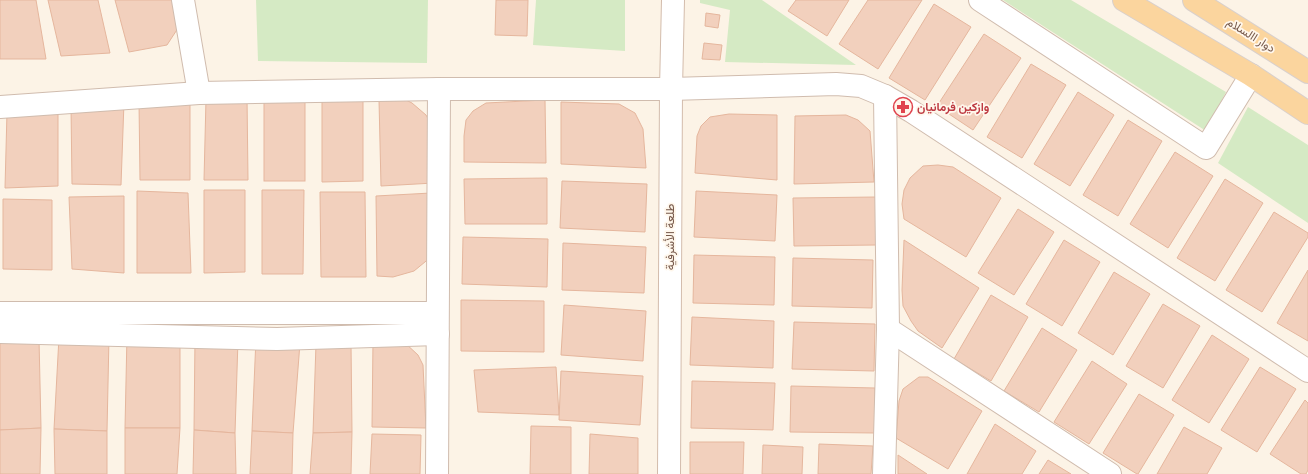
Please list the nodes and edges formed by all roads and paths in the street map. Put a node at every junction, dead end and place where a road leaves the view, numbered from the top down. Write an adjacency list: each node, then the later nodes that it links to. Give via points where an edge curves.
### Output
1 (183, 0): 10 (street)
2 (673, 0): 9 (street, طلعة الأشرفية)
3 (980, 0): 7 (street, via 1206,148)
4 (1124, 0): 7 (main road)
5 (1194, 0): 6 (main road, دوار االسلام)
6 (1308, 72)
7 (1251, 75): 13 (main road)
8 (439, 89): 9 (street); 10 (street); 15 (street)
9 (671, 89): 11 (street, via 836,84 861,86); 20 (street, طلعة الأشرفية)
10 (199, 93): 12 (street)
11 (885, 96): 16 (street); 18 (street)
12 (0, 107)
13 (1308, 113)
14 (0, 313): 15 (street)
15 (438, 323): 17 (street, via 277,339); 19 (street)
16 (888, 329): 21 (street); 22 (street)
17 (0, 332)
18 (1308, 371)
19 (436, 474)
20 (669, 474)
21 (884, 474)
22 (1110, 474)

